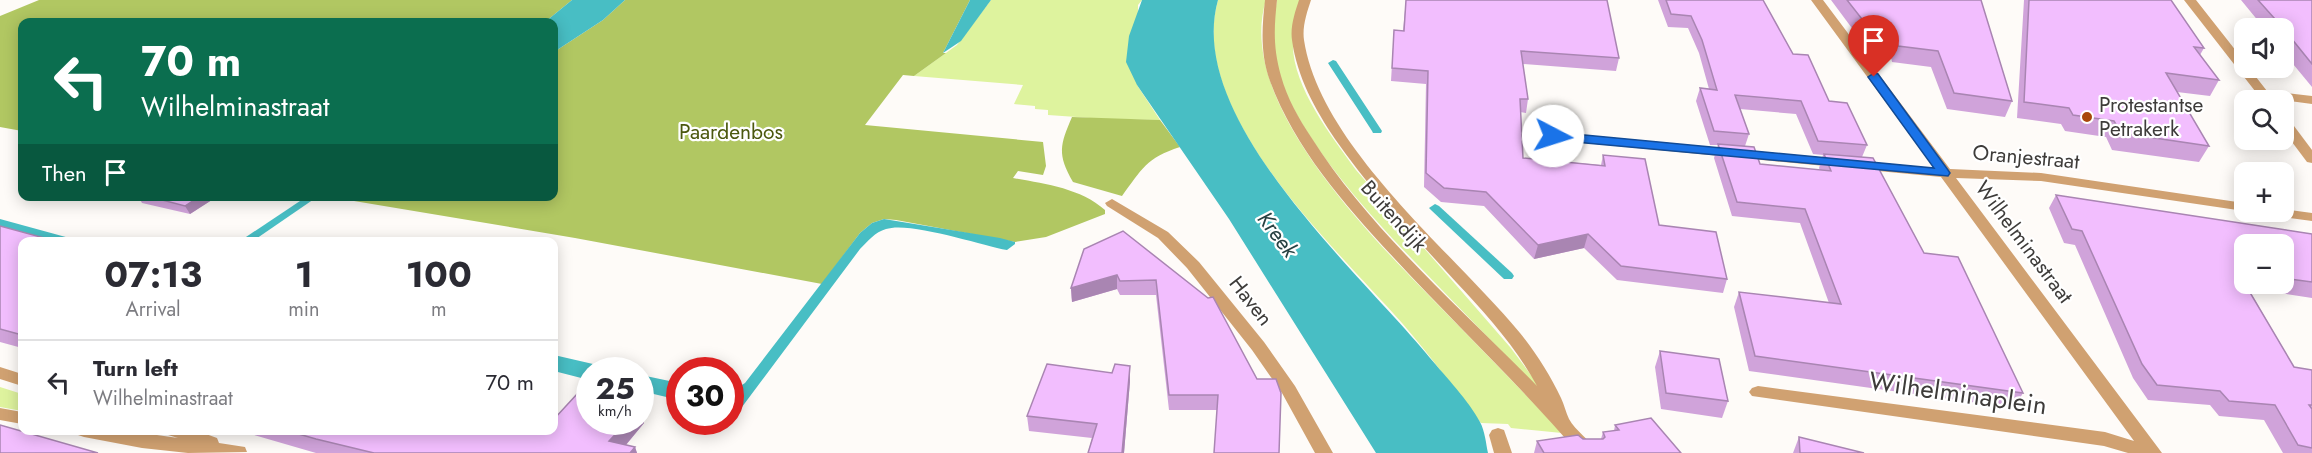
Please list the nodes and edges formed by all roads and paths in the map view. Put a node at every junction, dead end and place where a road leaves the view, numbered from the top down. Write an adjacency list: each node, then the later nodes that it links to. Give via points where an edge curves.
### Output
1 (1271, 0): 21 (street, Buitendijk, via 1265,37 1271,67 1290,113 1320,160 1392,247)
2 (1305, 0): 21 (street, Buitendijk, via 1298,30 1300,49 1312,87 1328,118 1369,173 1513,336 1550,389)
3 (1817, 0): 11 (street, Wilhelminastraat)
4 (2190, 0): 5 (street)
5 (2260, 90)
6 (2294, 99): 7 (street)
7 (2312, 100)
8 (2294, 135): 10 (street)
9 (1553, 136): 11 (street, Oranjestraat)
10 (2312, 159)
11 (1944, 173): 13 (street, Oranjestraat, via 2041,177); 27 (street, Wilhelminastraat)
12 (1112, 203): 25 (street, Haven, via 1162,235 1193,265 1258,346)
13 (2234, 206)
14 (2294, 215): 15 (street)
15 (2312, 217)
16 (0, 373): 17 (street)
17 (18, 379)
18 (1758, 392): 27 (street, Wilhelminaplein, via 2105,439)
19 (0, 414): 20 (street)
20 (18, 417)
21 (1562, 422): 26 (street, Buitendijk)
22 (110, 435): 24 (street)
23 (189, 435): 24 (street)
24 (240, 452)
25 (1324, 453)
26 (1589, 453)
27 (2151, 453)

